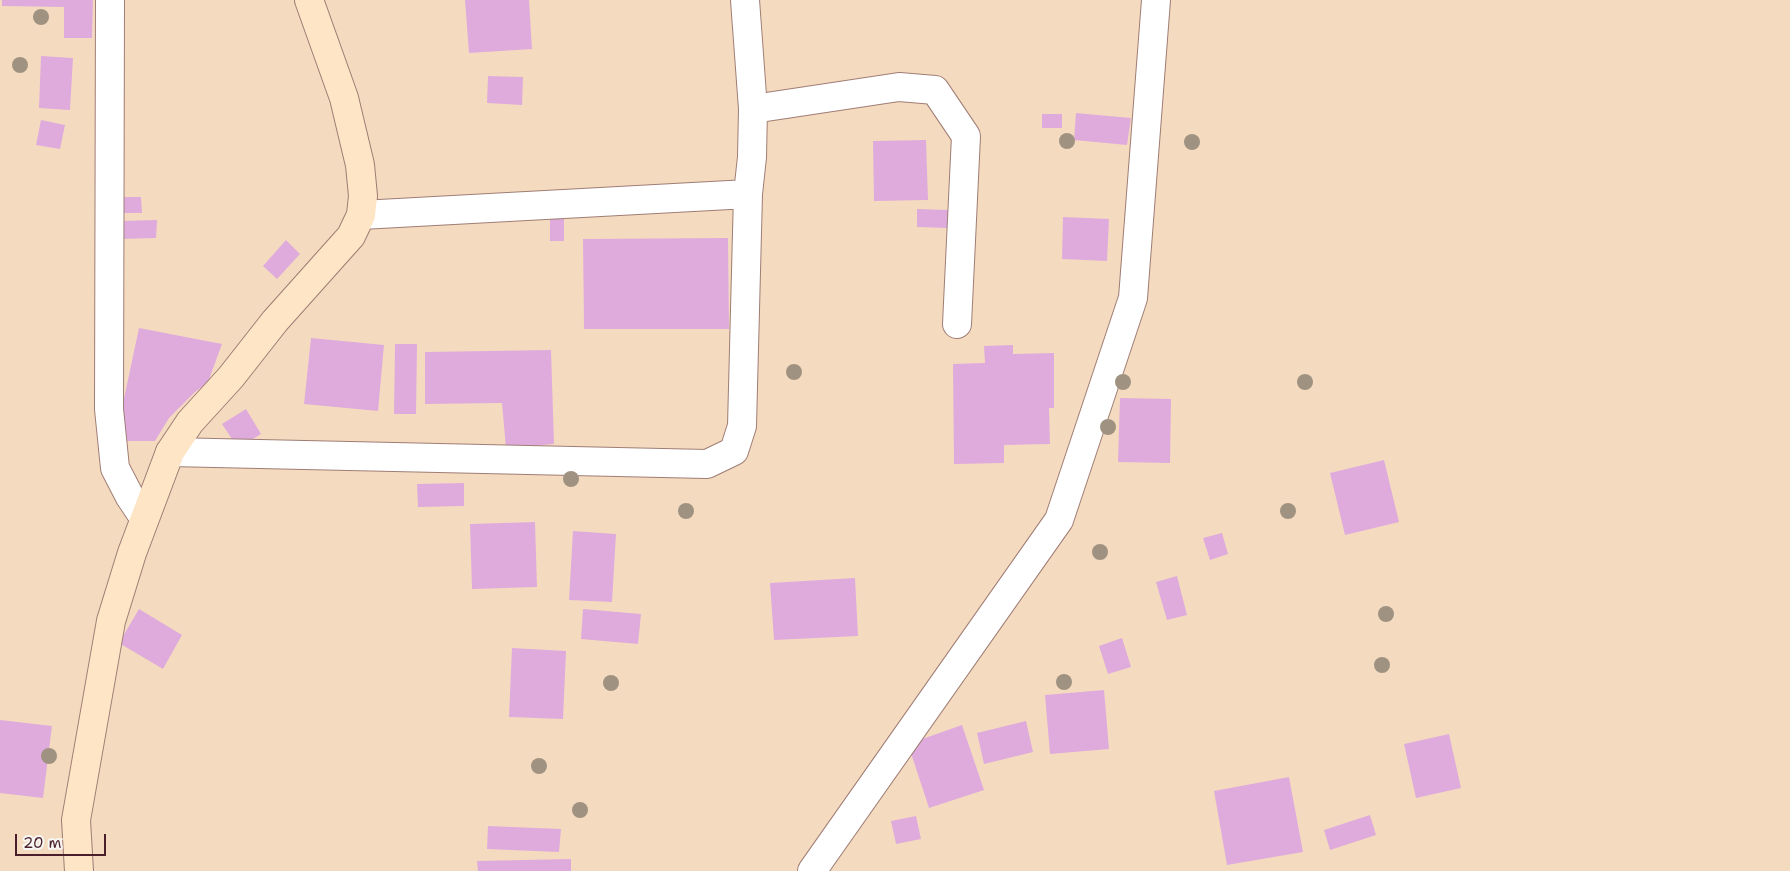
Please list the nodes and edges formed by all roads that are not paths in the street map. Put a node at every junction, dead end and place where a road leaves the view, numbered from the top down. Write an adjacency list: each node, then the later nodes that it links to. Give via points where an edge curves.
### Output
1 (110, 0): 10 (street, via 109,409 115,468)
2 (309, 0): 7 (street, via 344,98 360,165)
3 (745, 0): 5 (street)
4 (1156, 0): 12 (street, via 1133,298 1059,520)
5 (753, 109): 6 (street); 8 (street, via 900,87 935,90 966,136)
6 (748, 194): 7 (street); 9 (street, via 742,426 734,451 707,464)
7 (361, 215): 9 (street, via 351,236 190,422)
8 (957, 324)
9 (170, 452): 10 (street)
10 (144, 518): 11 (street, via 112,621 76,820)
11 (79, 871)
12 (812, 871)

